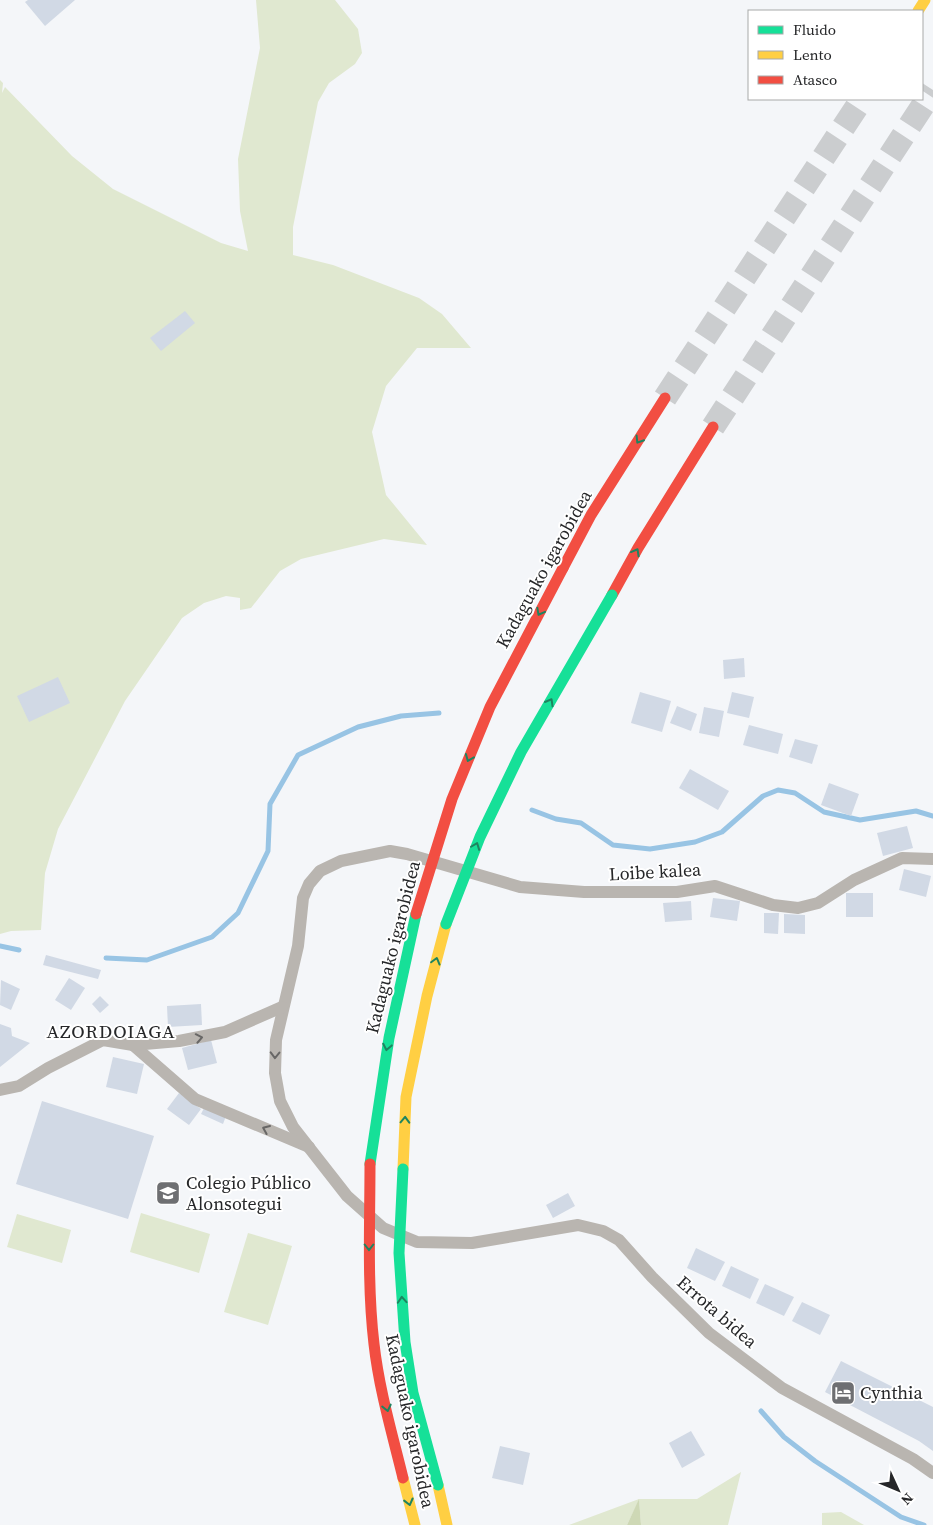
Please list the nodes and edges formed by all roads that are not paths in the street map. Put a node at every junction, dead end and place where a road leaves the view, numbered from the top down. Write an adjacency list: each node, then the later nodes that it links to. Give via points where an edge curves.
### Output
1 (665, 398): 9 (highway, Kadaguako igarobidea, one-way to 9, bridge, via 591,516 490,707 452,799 416,914 399,982 378,1096 370,1164 369,1257 374,1343)
2 (713, 427): 10 (highway, Kadaguako igarobidea, one-way to 2, bridge, via 413,1393 405,1342 399,1253 406,1097 427,996 446,924 480,837 521,752 638,548)
3 (933, 859): 4 (street, Loibe kalea, via 902,858 854,880 818,903 798,908 773,905 715,886 677,892 584,892 520,887 407,854 390,851 368,855 342,861 320,871 309,884 303,898 298,946)
4 (282, 1007): 5 (street, one-way to 4, via 225,1032); 7 (street, Loibe kalea, one-way to 7, via 275,1073 280,1101 293,1127)
5 (133, 1045): 6 (street, via 102,1040 19,1086); 7 (street, one-way to 5, via 195,1098)
6 (0, 1090)
7 (311, 1148): 8 (street, Errota bidea, via 347,1196 383,1228 417,1242 472,1243 578,1225 619,1240 709,1333 782,1388)
8 (933, 1473)
9 (415, 1525)
10 (447, 1525)

